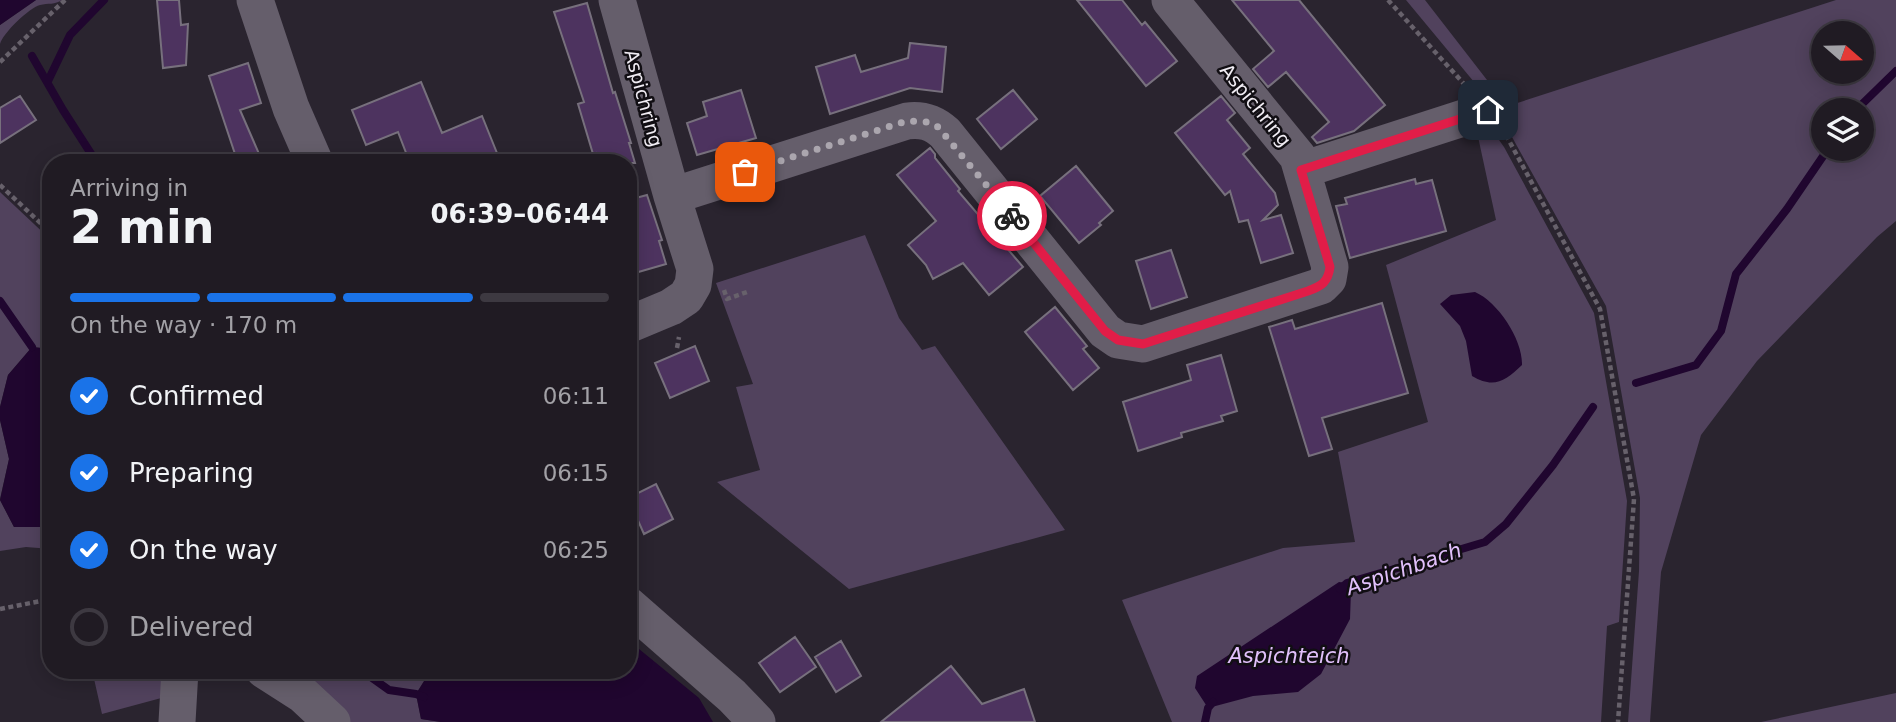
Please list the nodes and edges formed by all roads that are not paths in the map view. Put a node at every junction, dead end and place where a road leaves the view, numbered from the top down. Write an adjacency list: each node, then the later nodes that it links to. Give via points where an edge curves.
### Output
1 (255, 0): 5 (street)
2 (617, 0): 7 (street, Aspichring)
3 (1170, 0): 6 (street, Aspichring, via 1298,157)
4 (1488, 110): 6 (street)
5 (311, 154)
6 (1301, 170): 7 (street, Aspichring, via 1330,267 1328,279 1308,291 1143,344 1118,340 1105,331 944,133 928,122 907,121)
7 (671, 195): 8 (street, Aspichring, via 695,269 693,285 686,298)
8 (637, 321)
9 (637, 614): 12 (street)
10 (179, 679): 13 (street)
11 (278, 679): 14 (street)
12 (730, 709): 15 (street)
13 (177, 722)
14 (332, 722)
15 (757, 722)

